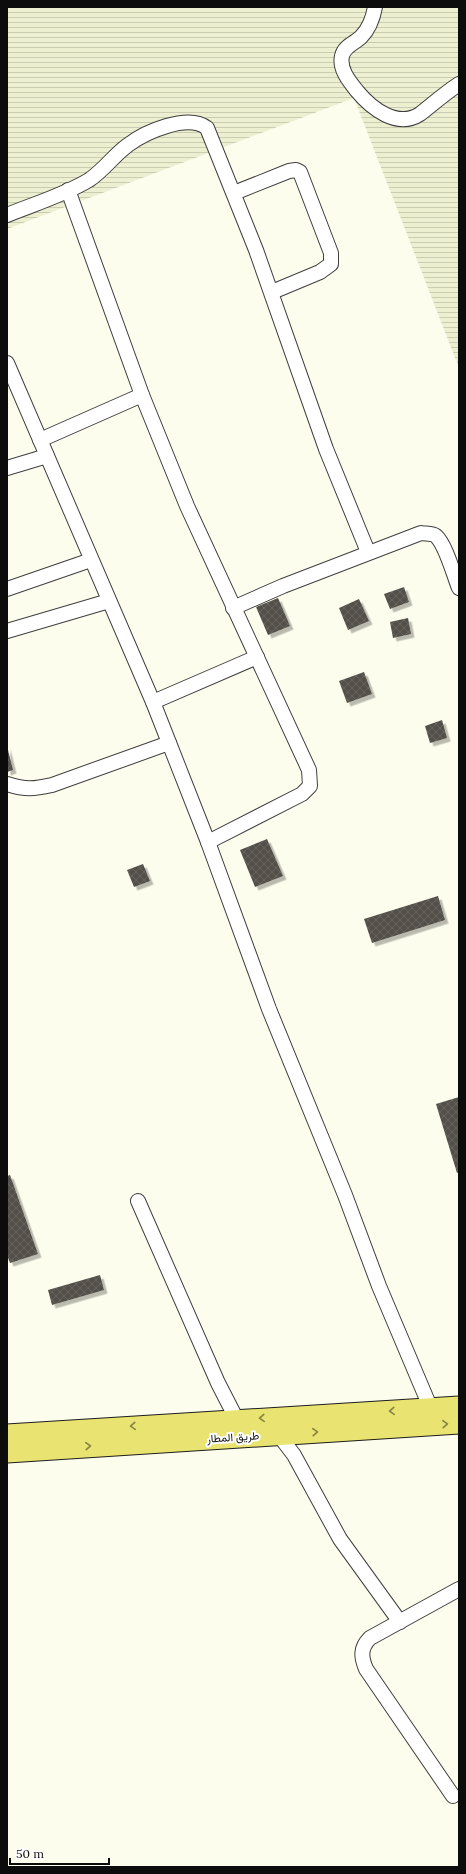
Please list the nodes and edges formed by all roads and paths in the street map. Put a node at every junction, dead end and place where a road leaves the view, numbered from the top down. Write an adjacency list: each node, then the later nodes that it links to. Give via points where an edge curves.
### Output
1 (375, 7): 2 (street, via 367,30 348,46 342,54 341,62 350,82 373,108 389,117 410,118 420,114)
2 (459, 84)
3 (68, 190): 4 (street, via 94,176 118,153 138,139 173,125 195,122 207,128); 5 (street); 8 (street)
4 (234, 193): 6 (street); 6 (street, via 289,171 296,170 303,175 332,260 328,267 320,272)
5 (7, 215)
6 (272, 292): 12 (street, via 326,449)
7 (7, 364): 9 (street)
8 (142, 395): 9 (street); 17 (street, via 187,506)
9 (40, 440): 10 (street)
10 (47, 456): 11 (street); 13 (street)
11 (7, 468)
12 (368, 552): 14 (street, via 421,533 436,536); 17 (street)
13 (91, 560): 15 (street); 16 (street)
14 (459, 588)
15 (7, 589)
16 (109, 601): 18 (street); 20 (street)
17 (233, 608): 19 (street)
18 (7, 631)
19 (257, 657): 20 (street); 23 (street, via 309,770 310,786 290,801)
20 (153, 702): 21 (street)
21 (169, 743): 22 (street, via 33,790); 23 (street)
22 (7, 784)
23 (208, 842): 26 (street, via 269,1010)
24 (138, 1201): 27 (street, via 218,1383)
25 (459, 1408): 26 (main road, طريق المطار)
26 (431, 1409): 27 (main road, طريق المطار, one-way to 27)
27 (237, 1420): 31 (main road, طريق المطار, one-way to 31)
28 (459, 1423): 29 (main road, طريق المطار, one-way to 28)
29 (278, 1434): 31 (main road, طريق المطار, one-way to 29); 34 (street, via 294,1454 340,1539)
30 (7, 1435): 31 (main road, طريق المطار)
31 (63, 1439): 32 (main road, طريق المطار)
32 (7, 1452)
33 (459, 1589): 34 (street)
34 (400, 1622): 35 (street, via 370,1638 365,1643 362,1659 377,1687)
35 (453, 1796)

